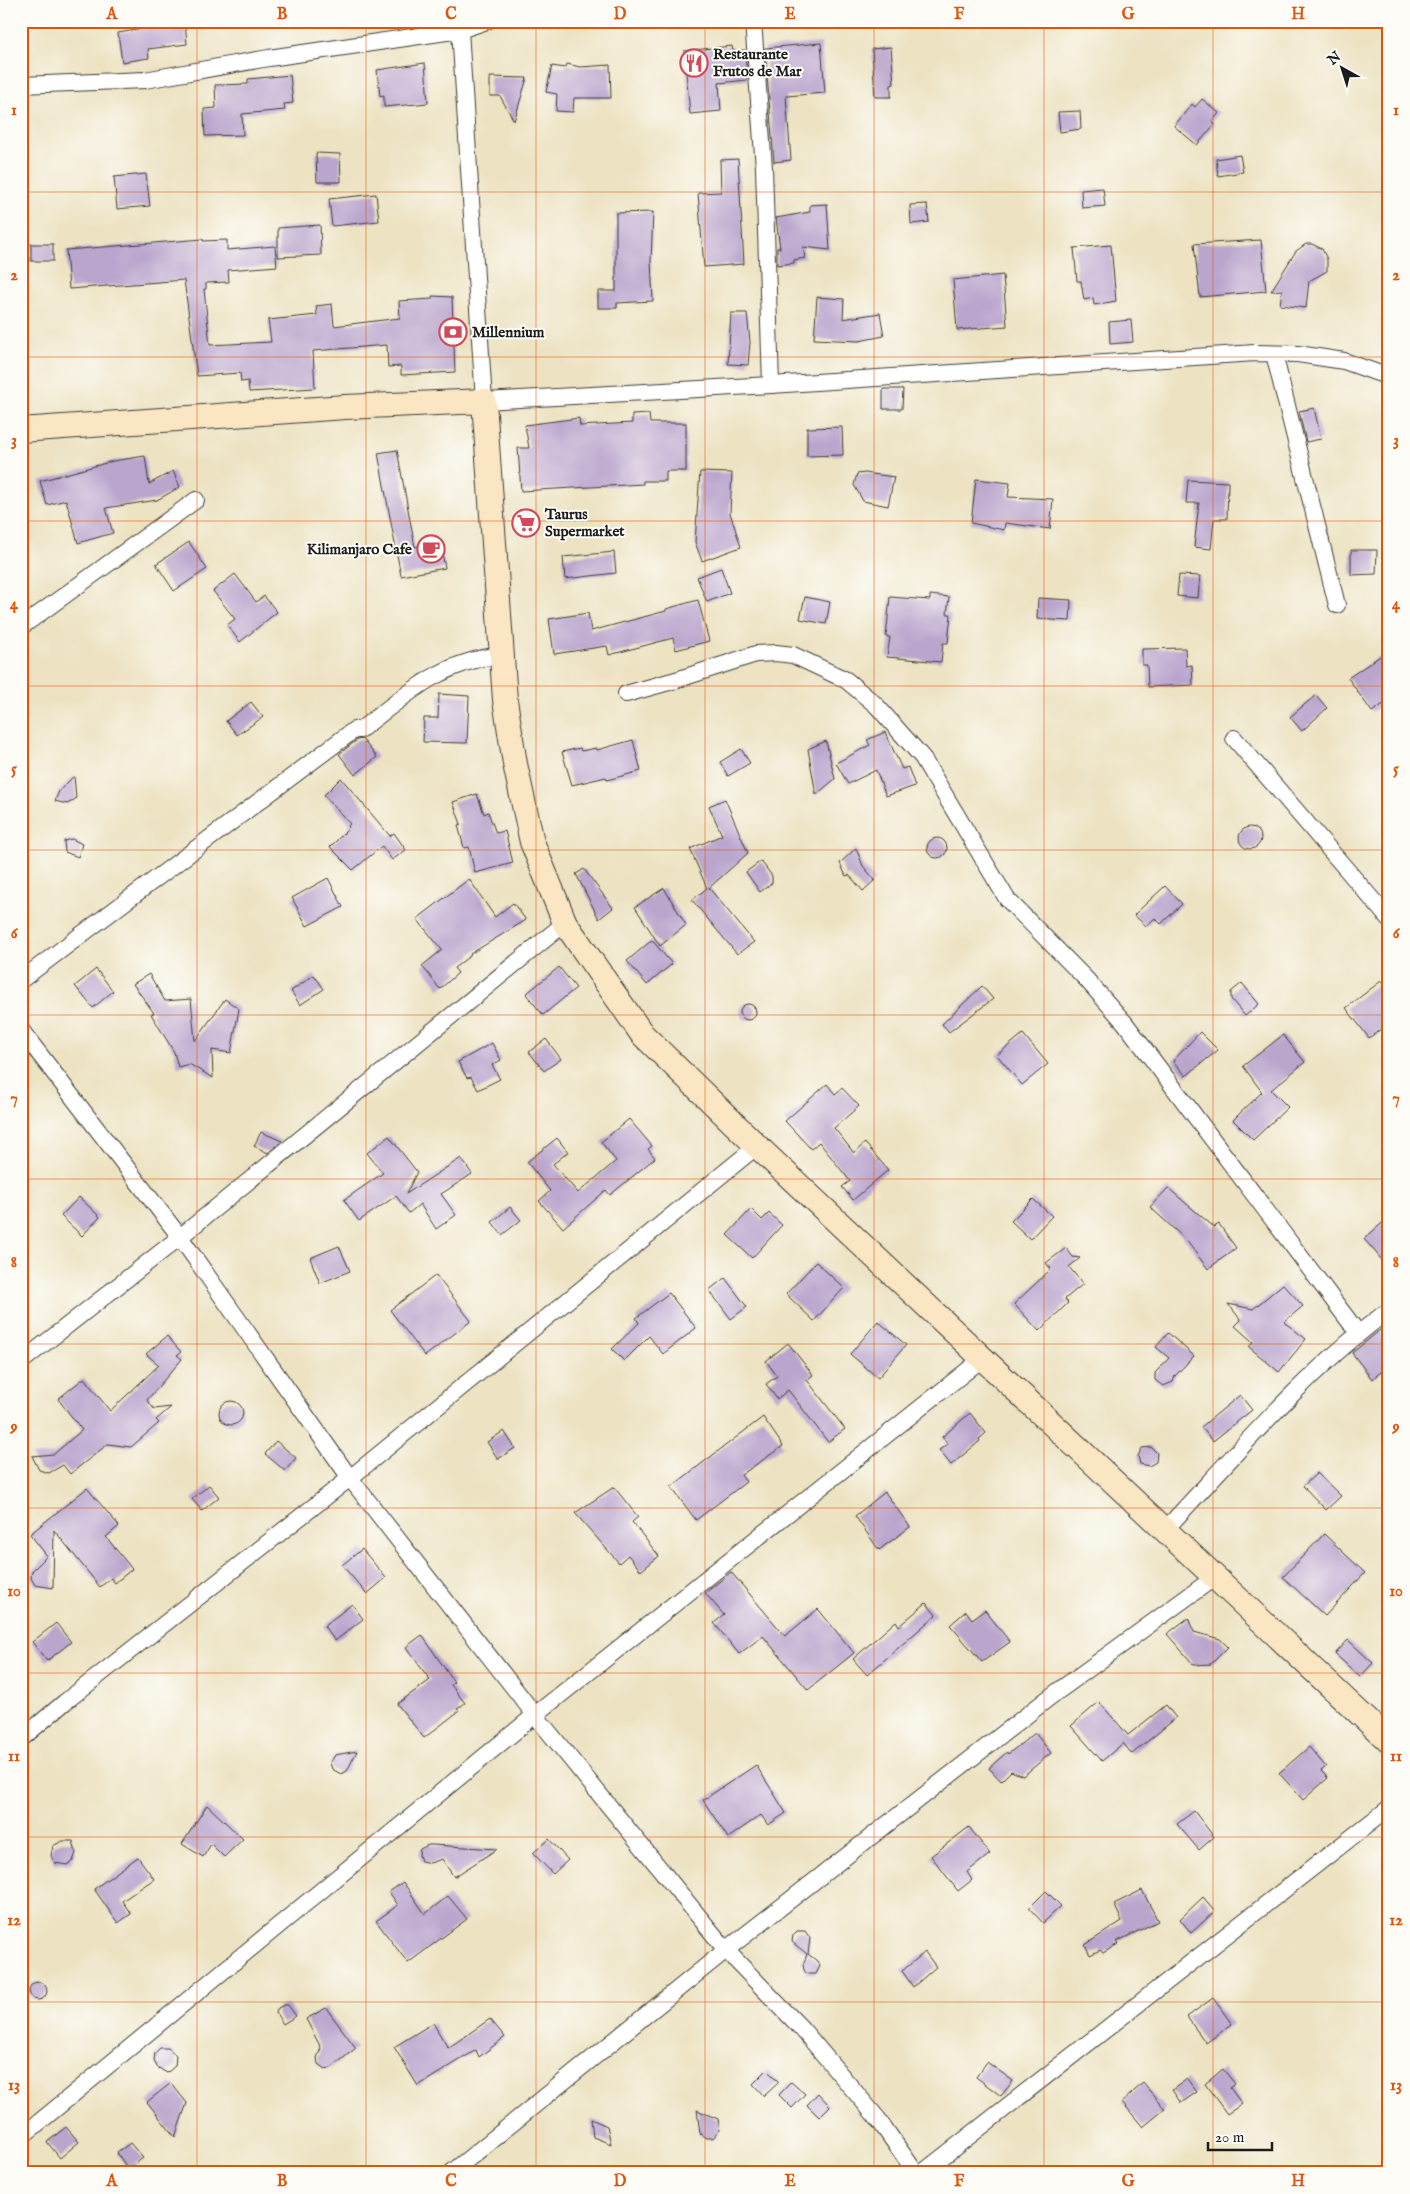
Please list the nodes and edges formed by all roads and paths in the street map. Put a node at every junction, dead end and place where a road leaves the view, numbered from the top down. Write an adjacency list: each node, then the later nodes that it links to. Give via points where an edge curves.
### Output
1 (487, 21): 3 (street)
2 (753, 21): 7 (street, via 764,168)
3 (460, 30): 4 (street, via 145,80); 8 (street)
4 (21, 85)
5 (1274, 354): 6 (street, via 1344,361); 7 (street); 11 (street)
6 (1389, 377)
7 (771, 386): 8 (street)
8 (484, 401): 9 (main road, via 345,407); 13 (main road)
9 (21, 430)
10 (196, 500): 12 (street)
11 (1337, 605)
12 (21, 627)
13 (502, 655): 17 (main road, via 506,708 532,842); 18 (street, via 453,665 427,680 360,730 354,730)
14 (626, 694): 23 (street, via 756,654 776,653 793,655 846,680 876,704 922,757 1007,899 1125,1023)
15 (1234, 738): 16 (street)
16 (1389, 919)
17 (565, 923): 20 (main road, via 642,1034); 21 (street)
18 (21, 980)
19 (21, 1030): 21 (street)
20 (757, 1146): 24 (main road); 26 (street)
21 (180, 1237): 25 (street); 26 (street)
22 (1389, 1310): 23 (street)
23 (1358, 1333): 27 (street, via 1289,1397)
24 (983, 1358): 27 (main road); 29 (street)
25 (21, 1362)
26 (350, 1478): 29 (street); 30 (street)
27 (1164, 1531): 28 (main road)
28 (1215, 1577): 31 (main road); 33 (street, via 1050,1697)
29 (535, 1715): 33 (street); 34 (street)
30 (21, 1739)
31 (1389, 1741)
32 (1389, 1808): 37 (street)
33 (726, 1950): 35 (street); 36 (street, via 802,2029 878,2119)
34 (21, 2137)
35 (451, 2173)
36 (916, 2173)
37 (922, 2173)

